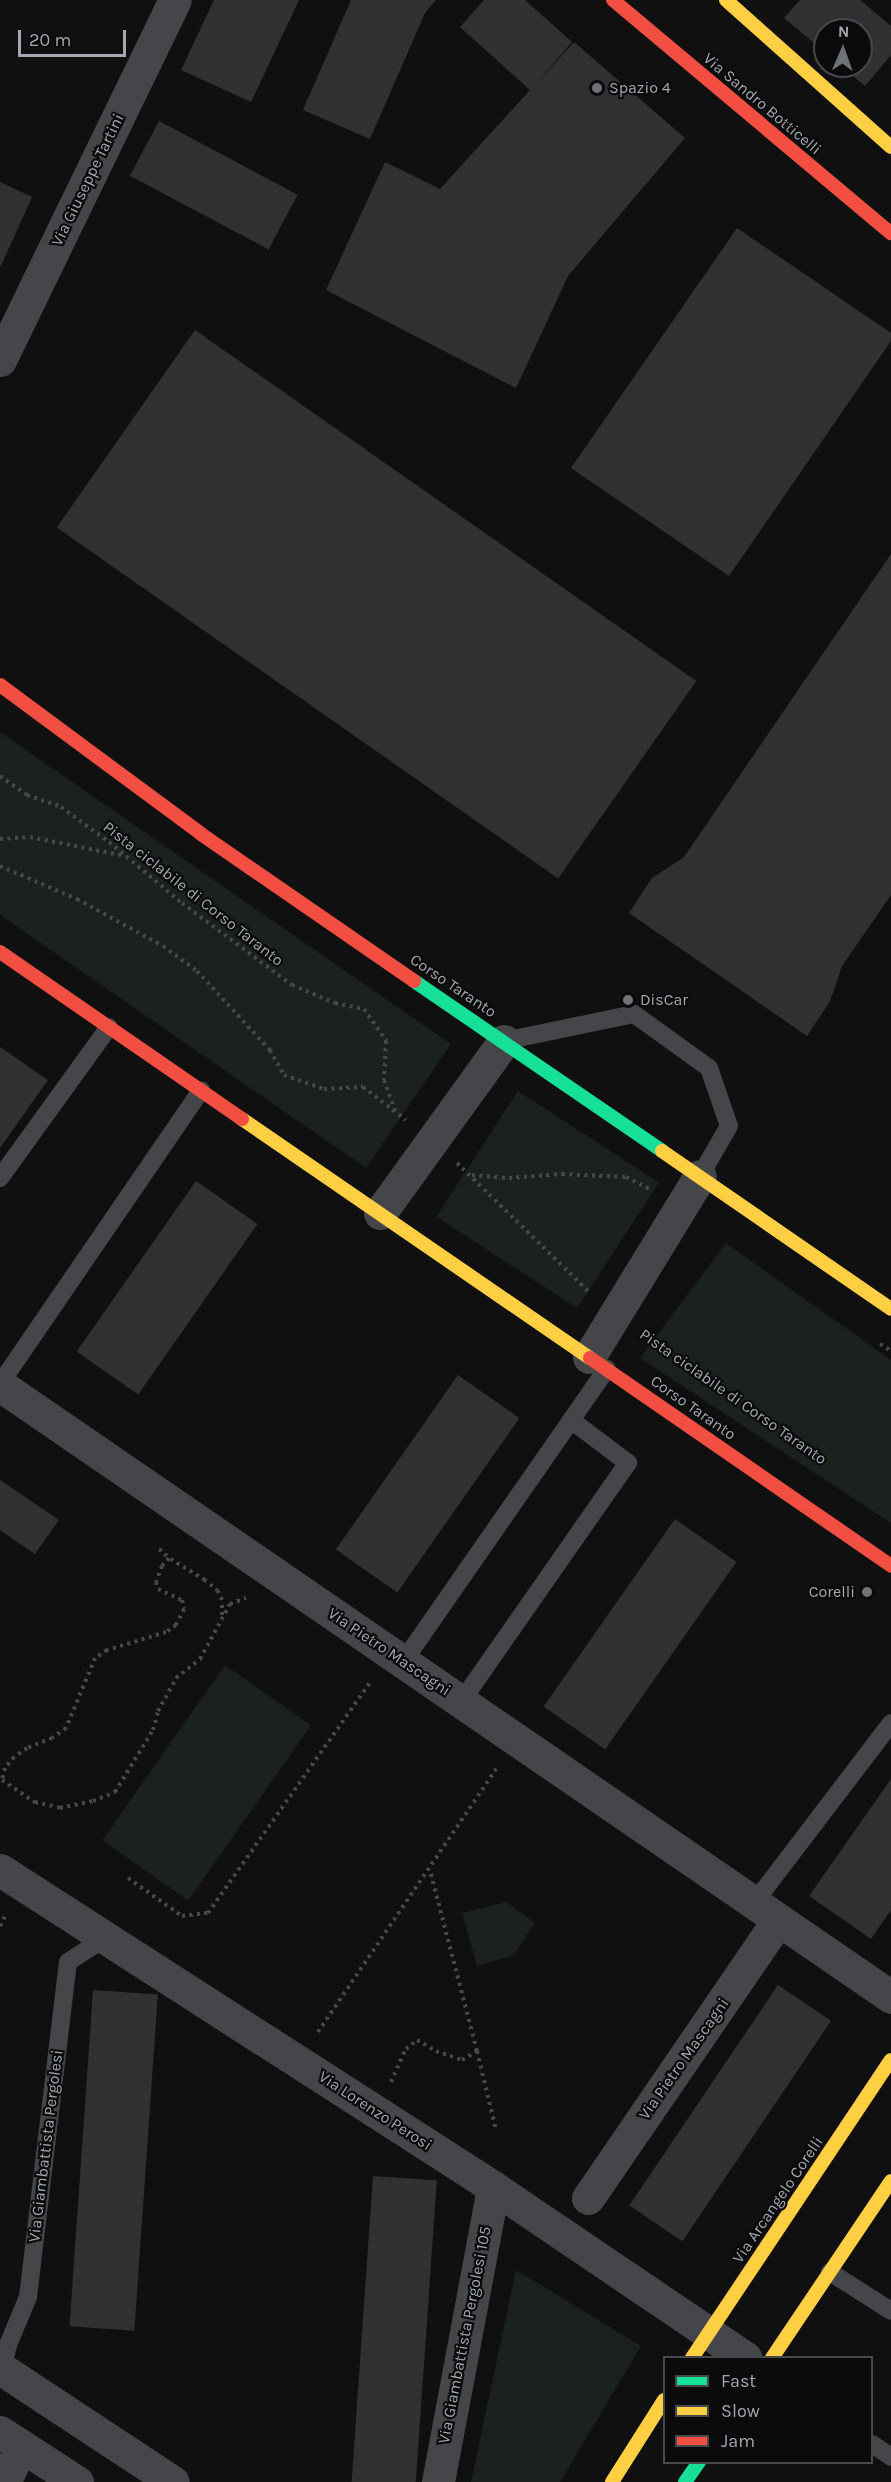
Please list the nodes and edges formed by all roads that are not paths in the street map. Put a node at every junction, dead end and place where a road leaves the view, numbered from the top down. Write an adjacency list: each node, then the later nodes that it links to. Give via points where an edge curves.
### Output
1 (175, 0): 6 (street, Via Giuseppe Tartini)
2 (613, 0): 5 (street, Via Sandro Botticelli)
3 (726, 0): 4 (street)
4 (891, 147)
5 (891, 233)
6 (0, 360)
7 (0, 685): 10 (street, Corso Taranto, via 201,834)
8 (0, 952): 9 (street, Corso Taranto)
9 (109, 1027): 11 (street, Corso Taranto); 13 (lane)
10 (504, 1041): 12 (street, Corso Taranto); 12 (lane, via 634,1014 709,1068 729,1126); 14 (street)
11 (201, 1090): 14 (street, Corso Taranto); 17 (lane)
12 (700, 1176): 15 (street, Corso Taranto); 16 (street, via 613,1318)
13 (0, 1178)
14 (380, 1213): 16 (street, Corso Taranto)
15 (891, 1309)
16 (598, 1363): 18 (lane); 19 (street, Corso Taranto)
17 (0, 1384): 20 (street, Via Pietro Mascagni)
18 (571, 1420): 20 (lane); 21 (lane, via 628,1463)
19 (891, 1566)
20 (397, 1658): 21 (street, Via Pietro Mascagni)
21 (461, 1702): 24 (street, Via Pietro Mascagni)
22 (891, 1723): 24 (lane)
23 (0, 1870): 25 (street, Via Lorenzo Perosi)
24 (766, 1912): 26 (street, Via Pietro Mascagni); 30 (street, Via Pietro Mascagni)
25 (105, 1938): 29 (street, Via Lorenzo Perosi); 36 (lane, Via Giambattista Pergolesi, via 68,1962 28,2297)
26 (891, 1997)
27 (891, 2060): 33 (street, Via Arcangelo Corelli)
28 (891, 2181): 31 (street)
29 (493, 2187): 33 (street, Via Lorenzo Perosi); 45 (street, Via Giambattista Pergolesi 105)
30 (588, 2198)
31 (830, 2272): 32 (lane); 35 (street)
32 (891, 2311)
33 (701, 2345): 34 (street, Via Lorenzo Perosi)
34 (739, 2356)
35 (773, 2356)
36 (1, 2368): 44 (street, Via Giambattista Pergolesi)
37 (663, 2402): 46 (street)
38 (11, 2439): 42 (street); 43 (street)
39 (873, 2445): 40 (lane)
40 (891, 2457)
41 (698, 2464): 47 (street)
42 (4, 2480)
43 (77, 2482)
44 (173, 2482)
45 (438, 2482)
46 (612, 2482)
47 (685, 2482)

